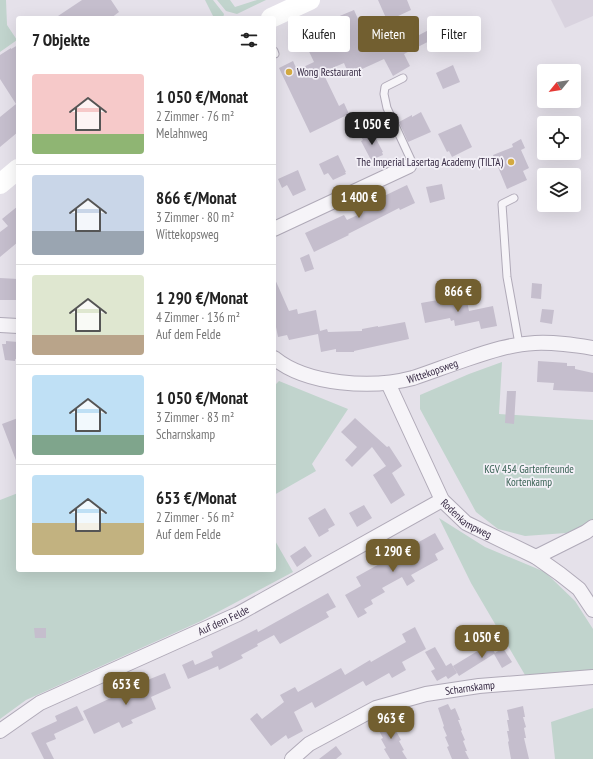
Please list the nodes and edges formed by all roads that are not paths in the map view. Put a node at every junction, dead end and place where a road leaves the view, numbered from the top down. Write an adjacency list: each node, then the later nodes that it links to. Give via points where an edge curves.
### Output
1 (310, 0): 2 (main road)
2 (275, 16)
3 (403, 78): 4 (lane, via 385,87 384,94 387,108 411,160)
4 (409, 166): 8 (street)
5 (16, 171): 6 (main road)
6 (0, 184)
7 (514, 198): 11 (lane, via 502,204 507,277)
8 (276, 228)
9 (0, 325): 10 (street)
10 (16, 326)
11 (519, 344): 12 (street, Wittekopsweg, via 549,343); 14 (street, Wittekopsweg, via 493,350 400,382)
12 (593, 348)
13 (276, 359): 14 (street, Wittekopsweg, via 307,375 325,380 344,383)
14 (388, 383): 15 (street, Rodenkampweg)
15 (442, 500): 17 (street, Rodenkampweg, via 466,523); 20 (street, Auf dem Felde, via 238,614 40,703)
16 (593, 527): 17 (street)
17 (536, 557): 18 (street, Rodenkampweg, via 579,590)
18 (593, 610)
19 (593, 677): 21 (street, Scharnskamp, via 479,686 426,694 376,708 308,744)
20 (0, 732)
21 (292, 759)

